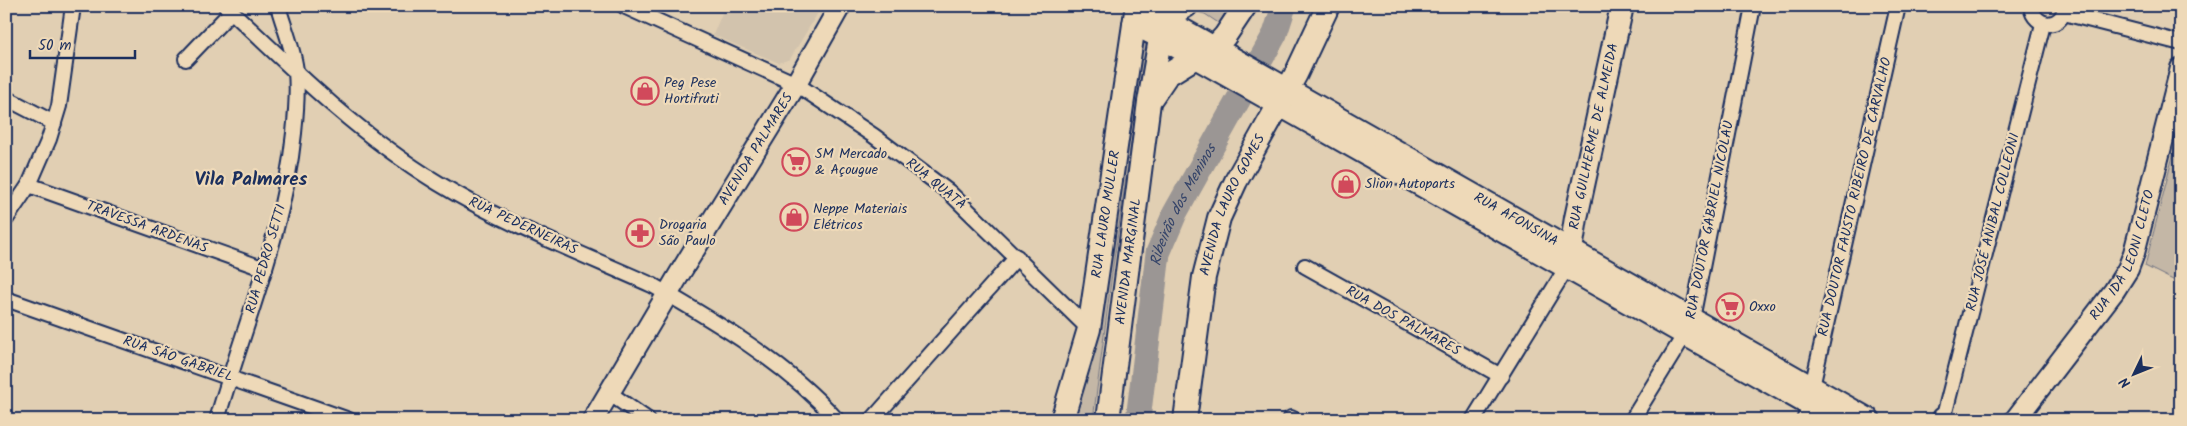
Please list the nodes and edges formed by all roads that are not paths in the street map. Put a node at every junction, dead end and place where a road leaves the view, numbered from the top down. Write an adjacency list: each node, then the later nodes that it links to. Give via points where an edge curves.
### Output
1 (73, 6): 26 (street)
2 (278, 6): 21 (street, RUA PEDRO SETTI)
3 (624, 6): 22 (street, RUA QUATÁ)
4 (840, 6): 22 (street, AVENIDA PALMARES)
5 (1186, 6): 15 (main road)
6 (1245, 6): 19 (main road)
7 (1328, 6): 23 (main road, AVENIDA LAURO GOMES)
8 (1622, 6): 30 (main road, RUA GUILHERME DE ALMEIDA)
9 (1753, 6): 35 (street, RUA DOUTOR GABRIEL NICOLAU)
10 (1898, 6): 40 (street, RUA DOUTOR FAUSTO RIBEIRO DE CARVALHO)
11 (2031, 6): 16 (street, via 2035,18)
12 (229, 9): 18 (street); 21 (street, RUA PEDERNEIRAS)
13 (2065, 9): 16 (street, via 2056,22); 17 (street)
14 (1136, 12): 15 (main road, RUA AFONSINA); 36 (main road, RUA LAURO MULLER)
15 (1162, 21): 19 (main road, RUA AFONSINA); 25 (main road, AVENIDA MARGINAL)
16 (2043, 24): 41 (street, RUA JOSÉ ANIBAL COLLEONI)
17 (2181, 43)
18 (186, 59)
19 (1217, 59): 23 (main road, RUA AFONSINA); 25 (main road, via 1168,75)
20 (2181, 68): 55 (street, RUA IDA LEONI CLETO, via 2128,269)
21 (296, 71): 32 (street, RUA PEDRO SETTI, via 291,160); 33 (street, RUA PEDERNEIRAS, via 328,102 436,182 506,220)
22 (796, 84): 29 (street, RUA QUATÁ, via 936,182); 33 (street, AVENIDA PALMARES)
23 (1276, 93): 30 (main road, RUA AFONSINA); 50 (main road, AVENIDA LAURO GOMES, via 1220,218 1204,277)
24 (6, 98): 26 (street)
25 (1149, 102): 49 (main road, AVENIDA MARGINAL)
26 (54, 123): 27 (street, via 50,140)
27 (29, 184): 28 (street); 32 (street, TRAVESSA ARDENAS)
28 (6, 219)
29 (1017, 257): 36 (street, RUA QUATÁ); 47 (street)
30 (1569, 259): 35 (main road, RUA AFONSINA); 37 (street, RUA GUILHERME DE ALMEIDA)
31 (1305, 266): 37 (street, RUA DOS PALMARES)
32 (265, 269): 38 (street, RUA PEDRO SETTI)
33 (668, 294): 39 (street, AVENIDA PALMARES); 46 (street, RUA PEDERNEIRAS, via 741,339 817,398)
34 (6, 299): 38 (street, RUA SÃO GABRIEL)
35 (1689, 326): 40 (main road, RUA AFONSINA); 52 (street, RUA DOUTOR GABRIEL NICOLAU)
36 (1089, 329): 48 (main road, RUA LAURO MULLER)
37 (1501, 376): 51 (street, RUA GUILHERME DE ALMEIDA)
38 (229, 377): 42 (street, RUA PEDRO SETTI); 43 (street, RUA SÃO GABRIEL)
39 (609, 393): 44 (street, AVENIDA PALMARES); 45 (street)
40 (1809, 404): 53 (main road, RUA AFONSINA); 54 (main road, RUA AFONSINA)
41 (1944, 419)
42 (217, 420)
43 (349, 420)
44 (593, 420)
45 (648, 420)
46 (837, 420)
47 (872, 420)
48 (1062, 420)
49 (1108, 420)
50 (1185, 420)
51 (1473, 420)
52 (1632, 420)
53 (1837, 420)
54 (1869, 420)
55 (2015, 420)

